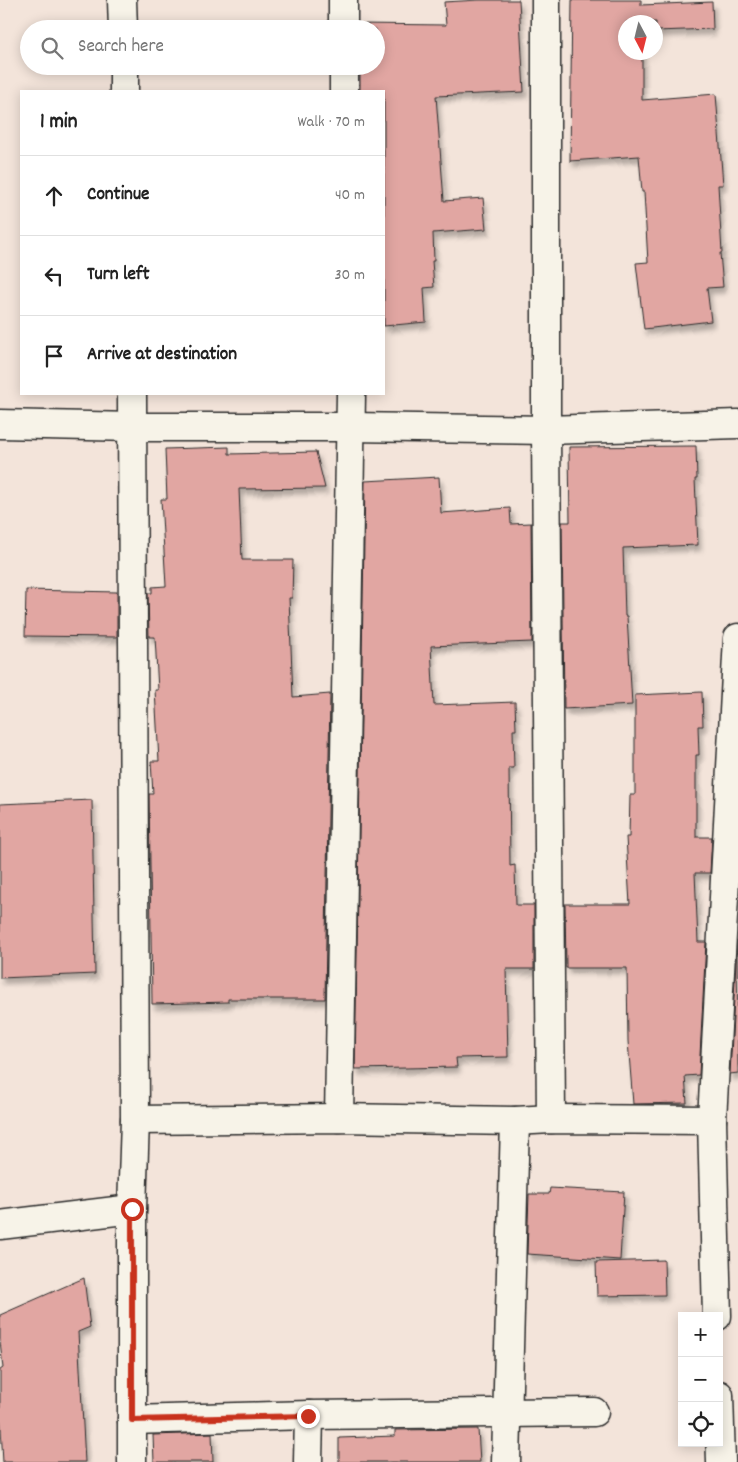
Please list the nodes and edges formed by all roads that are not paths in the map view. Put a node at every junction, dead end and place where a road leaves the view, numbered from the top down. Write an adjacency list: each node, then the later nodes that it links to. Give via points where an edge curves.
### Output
1 (122, 0): 4 (street)
2 (343, 0): 5 (street)
3 (546, 0): 16 (street)
4 (122, 20)
5 (343, 20)
6 (124, 75): 8 (street)
7 (344, 75): 9 (street)
8 (124, 90)
9 (344, 90)
10 (132, 395): 14 (street)
11 (350, 395): 15 (street)
12 (0, 424): 14 (street)
13 (738, 424): 16 (street)
14 (133, 427): 15 (street); 19 (street)
15 (351, 427): 16 (street); 18 (street)
16 (546, 430): 20 (street)
17 (738, 638): 21 (street)
18 (339, 1118): 19 (street); 22 (street)
19 (135, 1120): 23 (street)
20 (551, 1120): 21 (street); 22 (street)
21 (712, 1120): 25 (street)
22 (514, 1121): 27 (street)
23 (132, 1209): 24 (street); 30 (street)
24 (0, 1225)
25 (717, 1312)
26 (719, 1402): 34 (street)
27 (506, 1412): 28 (street); 29 (street); 33 (street)
28 (594, 1412)
29 (308, 1416): 30 (street); 32 (street)
30 (132, 1420): 31 (street)
31 (132, 1462)
32 (308, 1462)
33 (506, 1462)
34 (721, 1462)

